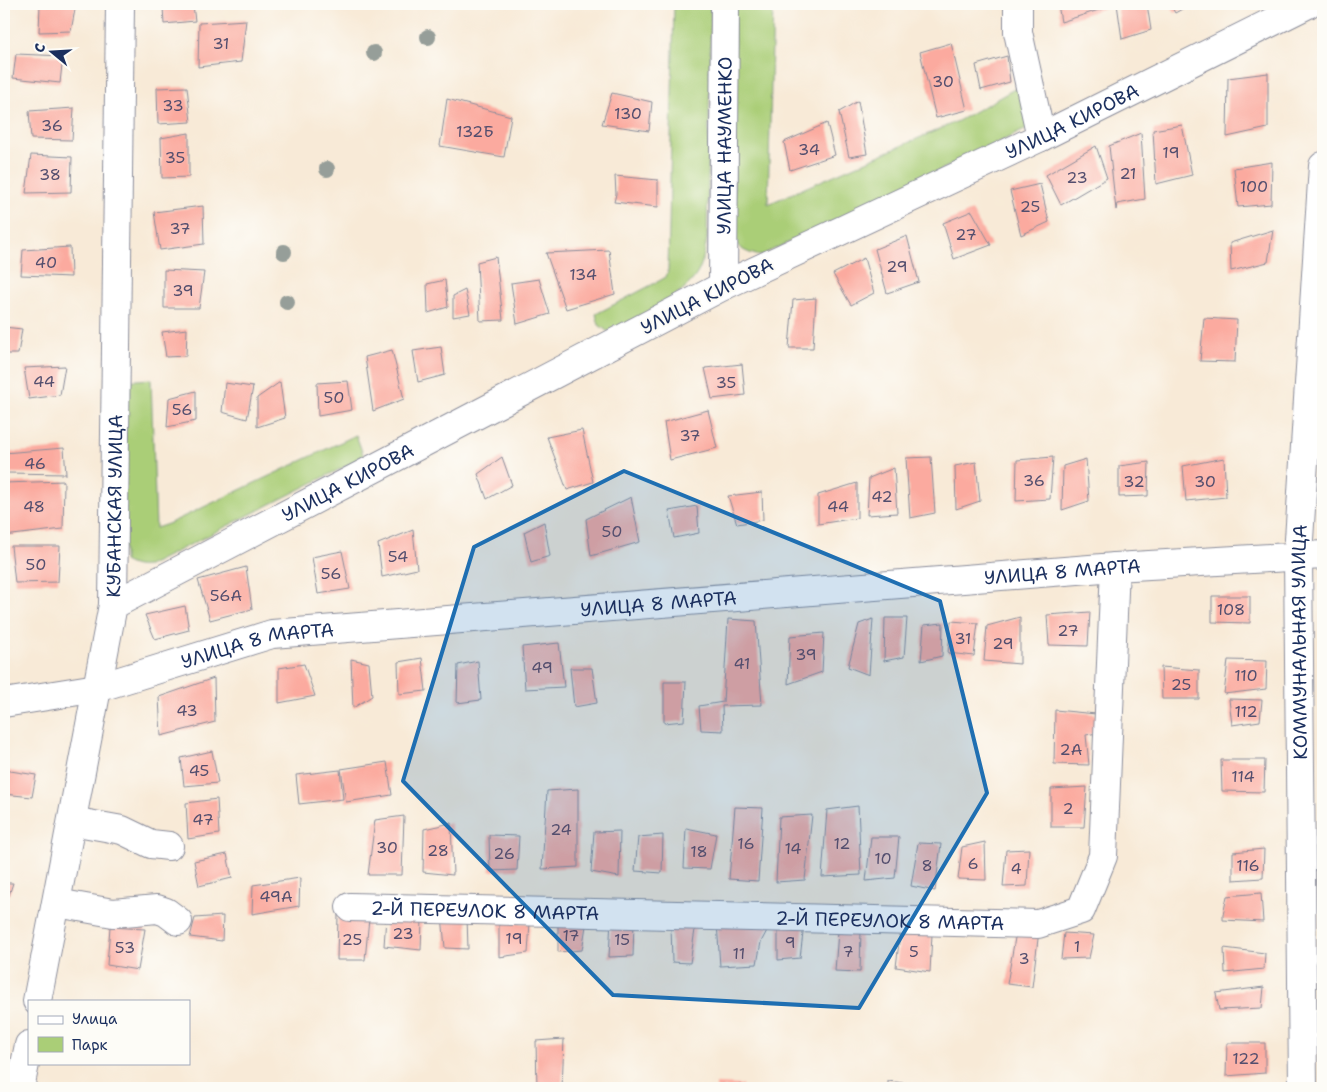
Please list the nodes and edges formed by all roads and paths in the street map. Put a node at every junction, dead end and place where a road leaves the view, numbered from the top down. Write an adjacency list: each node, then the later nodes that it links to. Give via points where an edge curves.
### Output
1 (120, 4): 10 (street, КУБАНСКАЯ УЛИЦА)
2 (725, 4): 7 (street, УЛИЦА НАУМЕНКО)
3 (1018, 4): 5 (street, via 1018,32)
4 (1308, 4): 5 (street, УЛИЦА КИРОВА)
5 (1041, 137): 7 (street, УЛИЦА КИРОВА)
6 (1323, 166): 8 (street, КОММУНАЛЬНАЯ УЛИЦА)
7 (722, 286): 10 (street, УЛИЦА КИРОВА)
8 (1311, 555): 9 (street, УЛИЦА 8 МАРТА); 21 (street, КОММУНАЛЬНАЯ УЛИЦА)
9 (1115, 567): 11 (street, УЛИЦА 8 МАРТА, via 272,634); 16 (street, 2-Й ПЕРЕУЛОК 8 МАРТА, via 1103,856 1081,910 1038,924)
10 (113, 605): 11 (street, КУБАНСКАЯ УЛИЦА)
11 (98, 688): 12 (street, УЛИЦА 8 МАРТА); 13 (street, КУБАНСКАЯ УЛИЦА)
12 (4, 703)
13 (72, 821): 14 (street, via 122,830 151,844); 15 (street, КУБАНСКАЯ УЛИЦА)
14 (169, 846)
15 (56, 904): 17 (street, via 113,913 157,909); 18 (street, КУБАНСКАЯ УЛИЦА)
16 (350, 907)
17 (178, 921)
18 (38, 1000)
19 (28, 1050): 20 (street)
20 (20, 1088)
21 (1303, 1088)

